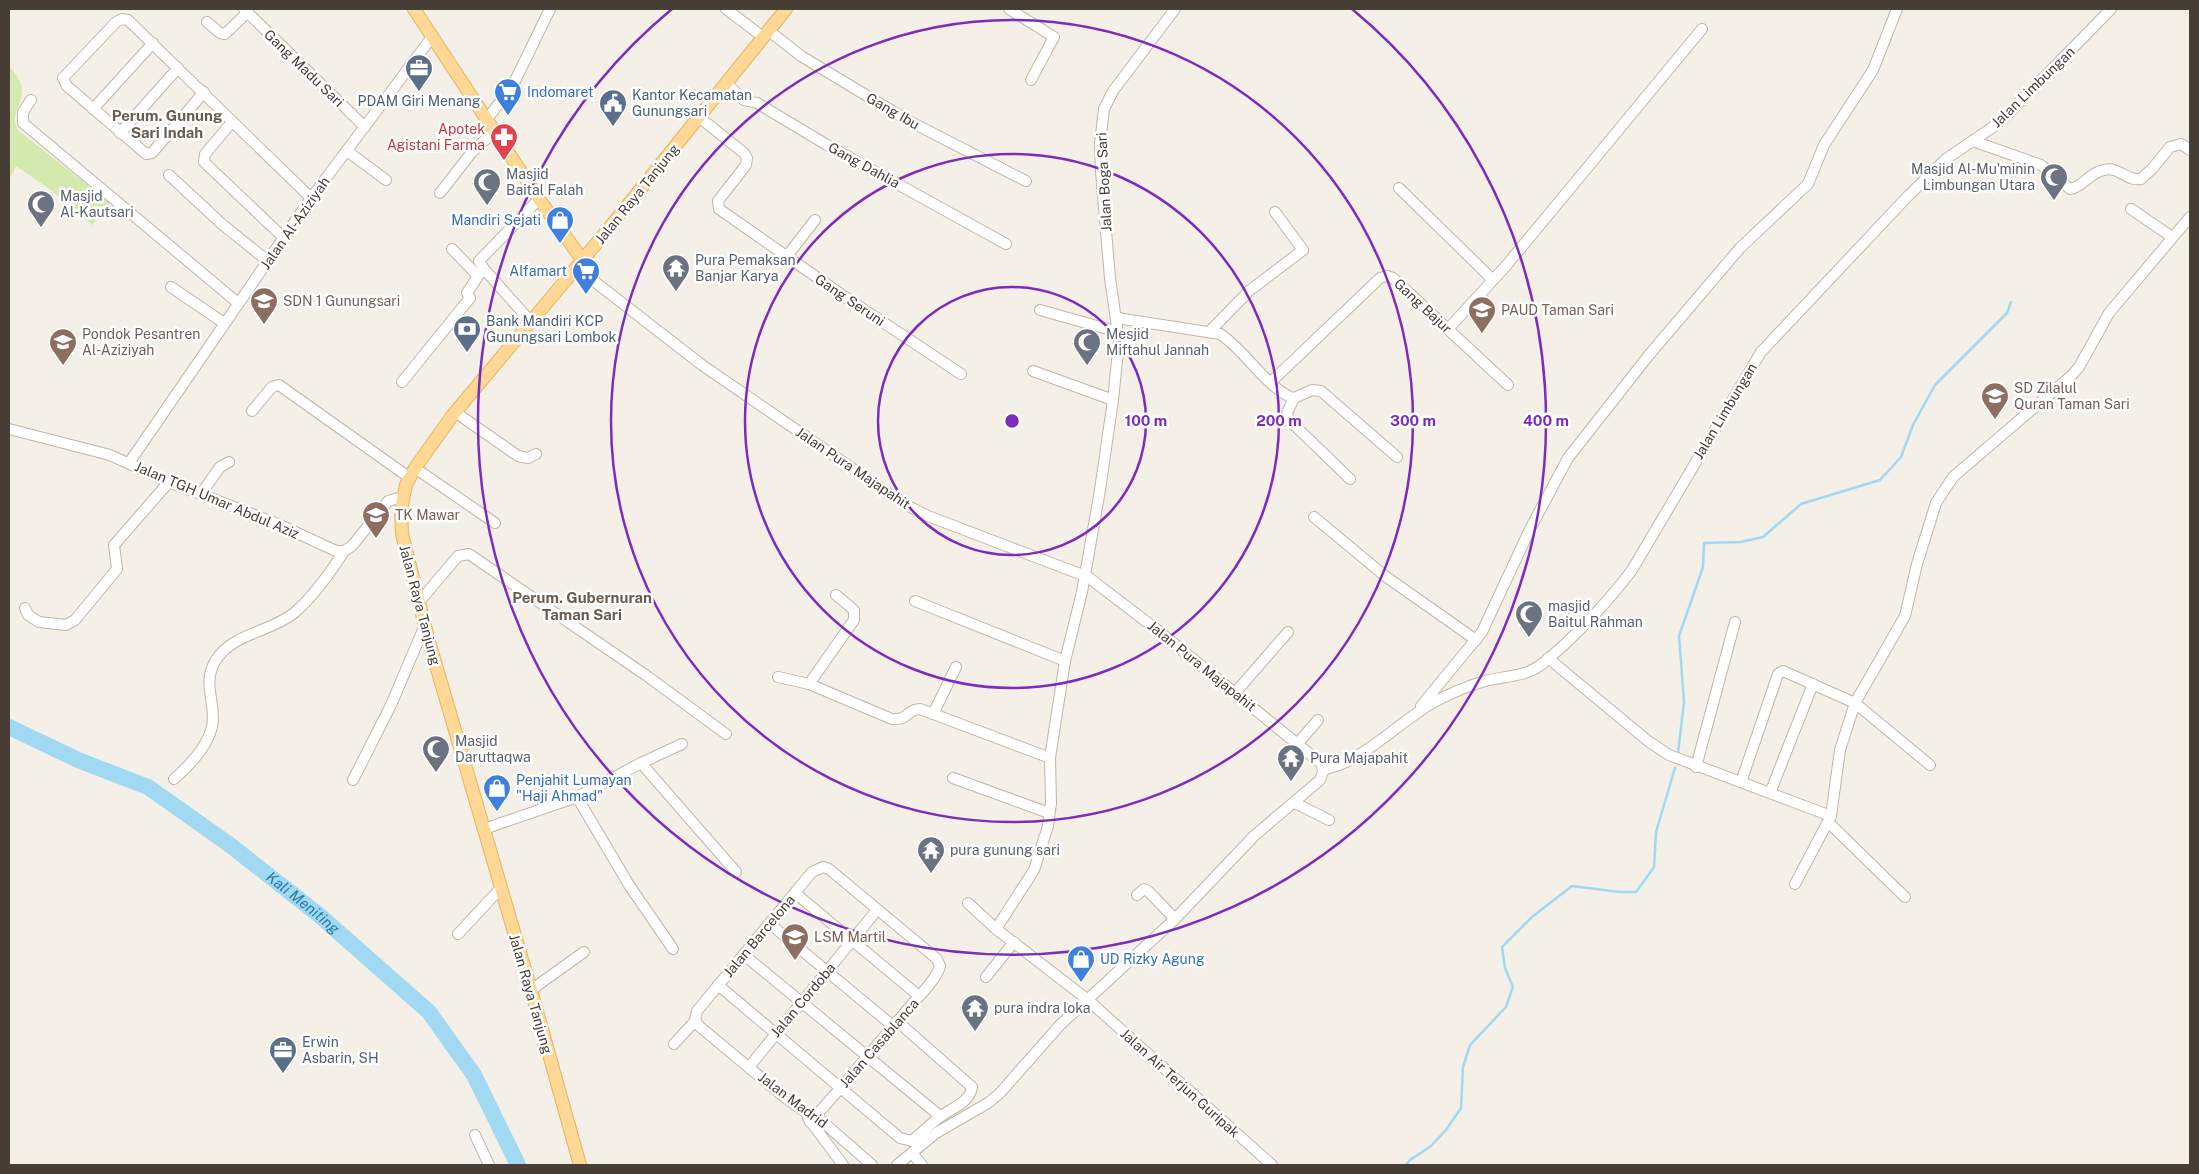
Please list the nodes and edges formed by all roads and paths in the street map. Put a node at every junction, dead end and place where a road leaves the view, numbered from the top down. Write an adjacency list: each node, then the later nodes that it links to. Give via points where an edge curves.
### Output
1 (414, 9): 13 (main road)
2 (550, 9): 22 (street, via 513,85)
3 (726, 9): 12 (street, Gang Ibu)
4 (786, 9): 12 (main road, Jalan Raya Tanjung)
5 (1009, 9): 16 (street, via 1054,37)
6 (1175, 9): 53 (street, Jalan Boga Sari, via 1113,91 1103,115 1101,172 1110,278)
7 (1897, 9): 89 (street, via 1873,70 1824,145 1808,184 1740,248 1568,458 1530,529 1492,614)
8 (2111, 9): 27 (street, Jalan Limbungan, via 2011,111)
9 (246, 11): 10 (street, via 225,34); 24 (street, Gang Madu Sari)
10 (207, 22)
11 (1702, 29): 49 (street)
12 (765, 34): 17 (main road, Jalan Raya Tanjung); 32 (street, Gang Ibu, via 907,120)
13 (432, 38): 22 (main road); 24 (street, Jalan Al-Aziziyah)
14 (153, 43): 15 (street); 20 (street); 20 (street, via 130,22 120,20 65,74 66,86)
15 (178, 68): 18 (street); 26 (street)
16 (1031, 80)
17 (726, 83): 21 (main road, Jalan Raya Tanjung); 43 (street, Gang Dahlia, via 746,101 757,103)
18 (204, 92): 23 (street); 26 (street, via 148,154 142,153)
19 (31, 100): 51 (street, via 22,112 23,123)
20 (93, 109): 26 (street)
21 (699, 117): 45 (street, Gang Seruni, via 747,158 746,165 718,201 718,208); 47 (main road, Jalan Raya Tanjung)
22 (487, 119): 25 (main road)
23 (232, 122): 35 (street); 42 (street, via 205,154 204,162)
24 (365, 127): 28 (street, Jalan Al-Aziziyah)
25 (495, 130): 34 (street, via 472,152); 36 (main road)
26 (120, 133)
27 (1973, 141): 29 (street, via 2041,165 2070,189 2105,169 2118,171 2134,180 2141,179 2173,145 2183,144); 90 (street, Jalan Limbungan, via 1946,159 1908,196 1761,352 1632,570 1609,598)
28 (347, 150): 31 (street); 35 (street, Jalan Al-Aziziyah)
29 (2190, 150)
30 (169, 175): 46 (street)
31 (386, 180)
32 (1026, 181)
33 (1399, 188): 49 (street)
34 (440, 193)
35 (311, 198): 42 (street, Jalan Al-Aziziyah)
36 (539, 199): 47 (main road); 48 (street, via 479,261)
37 (2132, 209): 41 (street)
38 (1276, 212): 57 (street, via 1303,250 1249,290)
39 (2190, 217): 41 (street)
40 (815, 220): 45 (street)
41 (2172, 237): 97 (street, via 2109,313 2071,376 1953,477 1940,494 1917,564 1905,616)
42 (285, 239): 46 (street, Jalan Al-Aziziyah)
43 (1006, 244)
44 (452, 248): 48 (street)
45 (787, 256): 60 (street, Gang Seruni)
46 (269, 262): 51 (street, Jalan Al-Aziziyah)
47 (580, 264): 54 (main road, Jalan Raya Tanjung); 81 (street, Jalan Pura Majapahit, via 702,365 904,504)
48 (481, 272): 54 (street); 61 (street, via 467,293 470,298)
49 (1493, 280): 56 (street)
50 (171, 287): 55 (street)
51 (238, 303): 55 (street, Jalan Al-Aziziyah)
52 (1040, 310): 58 (street)
53 (1117, 318): 57 (street); 58 (street, Jalan Boga Sari)
54 (531, 322): 67 (main road, Jalan Raya Tanjung)
55 (224, 324): 72 (street, Jalan Al-Aziziyah)
56 (1448, 329): 62 (street, Gang Bajur, via 1393,278 1384,276); 63 (street, Gang Bajur)
57 (1210, 331): 62 (street, via 1230,341)
58 (1118, 332): 65 (street, Jalan Boga Sari, via 1119,353)
59 (1033, 372): 65 (street)
60 (961, 374)
61 (402, 382)
62 (1271, 382): 64 (street)
63 (1508, 384)
64 (1294, 398): 70 (street, via 1312,390 1321,391); 74 (street, via 1286,413 1288,420)
65 (1113, 400): 81 (street, Jalan Boga Sari)
66 (252, 411): 73 (street, via 273,386 279,385)
67 (455, 412): 69 (street, via 516,455 526,458); 73 (main road, Jalan Raya Tanjung)
68 (9, 429): 72 (street, Jalan TGH Umar Abdul Aziz, via 110,455)
69 (536, 454)
70 (1397, 457)
71 (229, 462): 76 (street, via 220,467)
72 (129, 463): 75 (street, Jalan TGH Umar Abdul Aziz)
73 (412, 473): 77 (main road, Jalan Raya Tanjung); 79 (street)
74 (1350, 478)
75 (169, 482): 76 (street, Jalan TGH Umar Abdul Aziz); 85 (street, via 114,545 117,569 75,620 61,626 39,622 28,615)
76 (201, 494): 80 (street, Jalan TGH Umar Abdul Aziz, via 333,550)
77 (402, 497): 80 (street, via 388,501 354,544); 83 (main road, Jalan Raya Tanjung, via 402,534)
78 (1314, 517): 89 (street, via 1385,576)
79 (495, 523)
80 (344, 551): 110 (street, via 294,613 230,645 216,659 210,673 212,728 196,756)
81 (1084, 575): 91 (street, Jalan Boga Sari); 96 (street, Jalan Pura Majapahit, via 1115,596)
82 (836, 595): 94 (street, via 854,610 854,620)
83 (420, 601): 87 (main road, Jalan Raya Tanjung); 101 (street, via 458,556 469,554)
84 (915, 601): 91 (street)
85 (25, 608)
86 (1735, 622): 107 (street)
87 (425, 624): 111 (street, via 392,705); 119 (main road, Jalan Raya Tanjung)
88 (1288, 632): 96 (street)
89 (1476, 640): 98 (street)
90 (1548, 658): 98 (street, Jalan Limbungan, via 1530,671 1472,685); 107 (street, via 1658,749)
91 (1065, 660): 104 (street, Jalan Boga Sari)
92 (956, 667): 99 (street)
93 (778, 678): 94 (street)
94 (808, 684): 99 (street, via 892,719 906,717 916,709)
95 (1813, 684): 97 (street); 112 (street, via 1788,672 1778,674); 113 (street)
96 (1235, 693): 102 (street, Jalan Pura Majapahit)
97 (1855, 703): 106 (street); 117 (street, via 1840,750)
98 (1416, 712): 108 (street, Jalan Limbungan, via 1347,762)
99 (933, 714): 104 (street)
100 (1318, 720): 102 (street)
101 (726, 734)
102 (1298, 743): 108 (street, Jalan Pura Majapahit, via 1322,764)
103 (682, 744): 105 (street)
104 (1050, 758): 116 (street, Jalan Boga Sari)
105 (640, 764): 114 (street); 120 (street)
106 (1930, 765)
107 (1696, 767): 112 (street)
108 (1323, 769): 115 (street, via 1320,780)
109 (953, 778): 116 (street)
110 (174, 779)
111 (353, 780)
112 (1740, 782): 113 (street)
113 (1770, 793): 117 (street)
114 (577, 797): 119 (street); 134 (street, via 628,885)
115 (1294, 803): 118 (street); 128 (street, via 1244,846)
116 (1049, 813): 130 (street, Jalan Boga Sari, via 1034,870)
117 (1830, 819): 121 (street); 125 (street)
118 (1329, 820)
119 (484, 829): 122 (main road, Jalan Raya Tanjung)
120 (736, 872)
121 (1795, 884)
122 (500, 889): 131 (street); 140 (main road, Jalan Raya Tanjung)
123 (795, 893): 127 (street, Jalan Barcelona, via 815,869 829,869); 129 (street, Jalan Barcelona); 132 (street)
124 (1137, 896): 128 (street, via 1144,890 1148,891)
125 (1905, 897)
126 (968, 903): 130 (street, Jalan Air Terjun Guripak)
127 (877, 910): 132 (street, Jalan Cordoba); 141 (street, Jalan Casablanca, via 938,961 940,970)
128 (1175, 920): 142 (street)
129 (770, 924): 136 (street, Jalan Barcelona); 137 (street)
130 (996, 929): 133 (street, Jalan Air Terjun Guripak)
131 (458, 934)
132 (852, 941): 137 (street, Jalan Cordoba); 141 (street)
133 (1014, 942): 138 (street); 142 (street, Jalan Air Terjun Guripak)
134 (673, 949)
135 (584, 952): 140 (street)
136 (744, 955): 139 (street, Jalan Barcelona); 143 (street)
137 (830, 974): 143 (street, Jalan Cordoba); 145 (street)
138 (986, 977)
139 (718, 985): 144 (street, Jalan Barcelona); 146 (street)
140 (531, 990): 156 (main road, Jalan Raya Tanjung)
141 (919, 996): 145 (street, Jalan Casablanca)
142 (1088, 1000): 154 (street, via 1060,1025 994,1099 948,1124); 161 (street, Jalan Air Terjun Guripak)
143 (800, 1003): 146 (street, Jalan Cordoba); 148 (street)
144 (695, 1018): 147 (street, Jalan Barcelona); 149 (street, Jalan Madrid)
145 (895, 1024): 148 (street, Jalan Casablanca); 151 (street, via 969,1084 972,1090 966,1099)
146 (776, 1033): 149 (street, Jalan Cordoba); 150 (street)
147 (674, 1044)
148 (866, 1057): 150 (street, Jalan Casablanca); 151 (street)
149 (749, 1067): 152 (street, Jalan Madrid)
150 (843, 1090): 151 (street, via 904,1140 912,1141); 152 (street, Jalan Casablanca)
151 (940, 1116)
152 (813, 1119): 157 (street); 158 (street, Jalan Madrid)
153 (475, 1135): 155 (street)
154 (912, 1153): 159 (street); 160 (street)
155 (489, 1165)
156 (580, 1165)
157 (842, 1165)
158 (872, 1165)
159 (897, 1165)
160 (922, 1165)
161 (1272, 1165)

